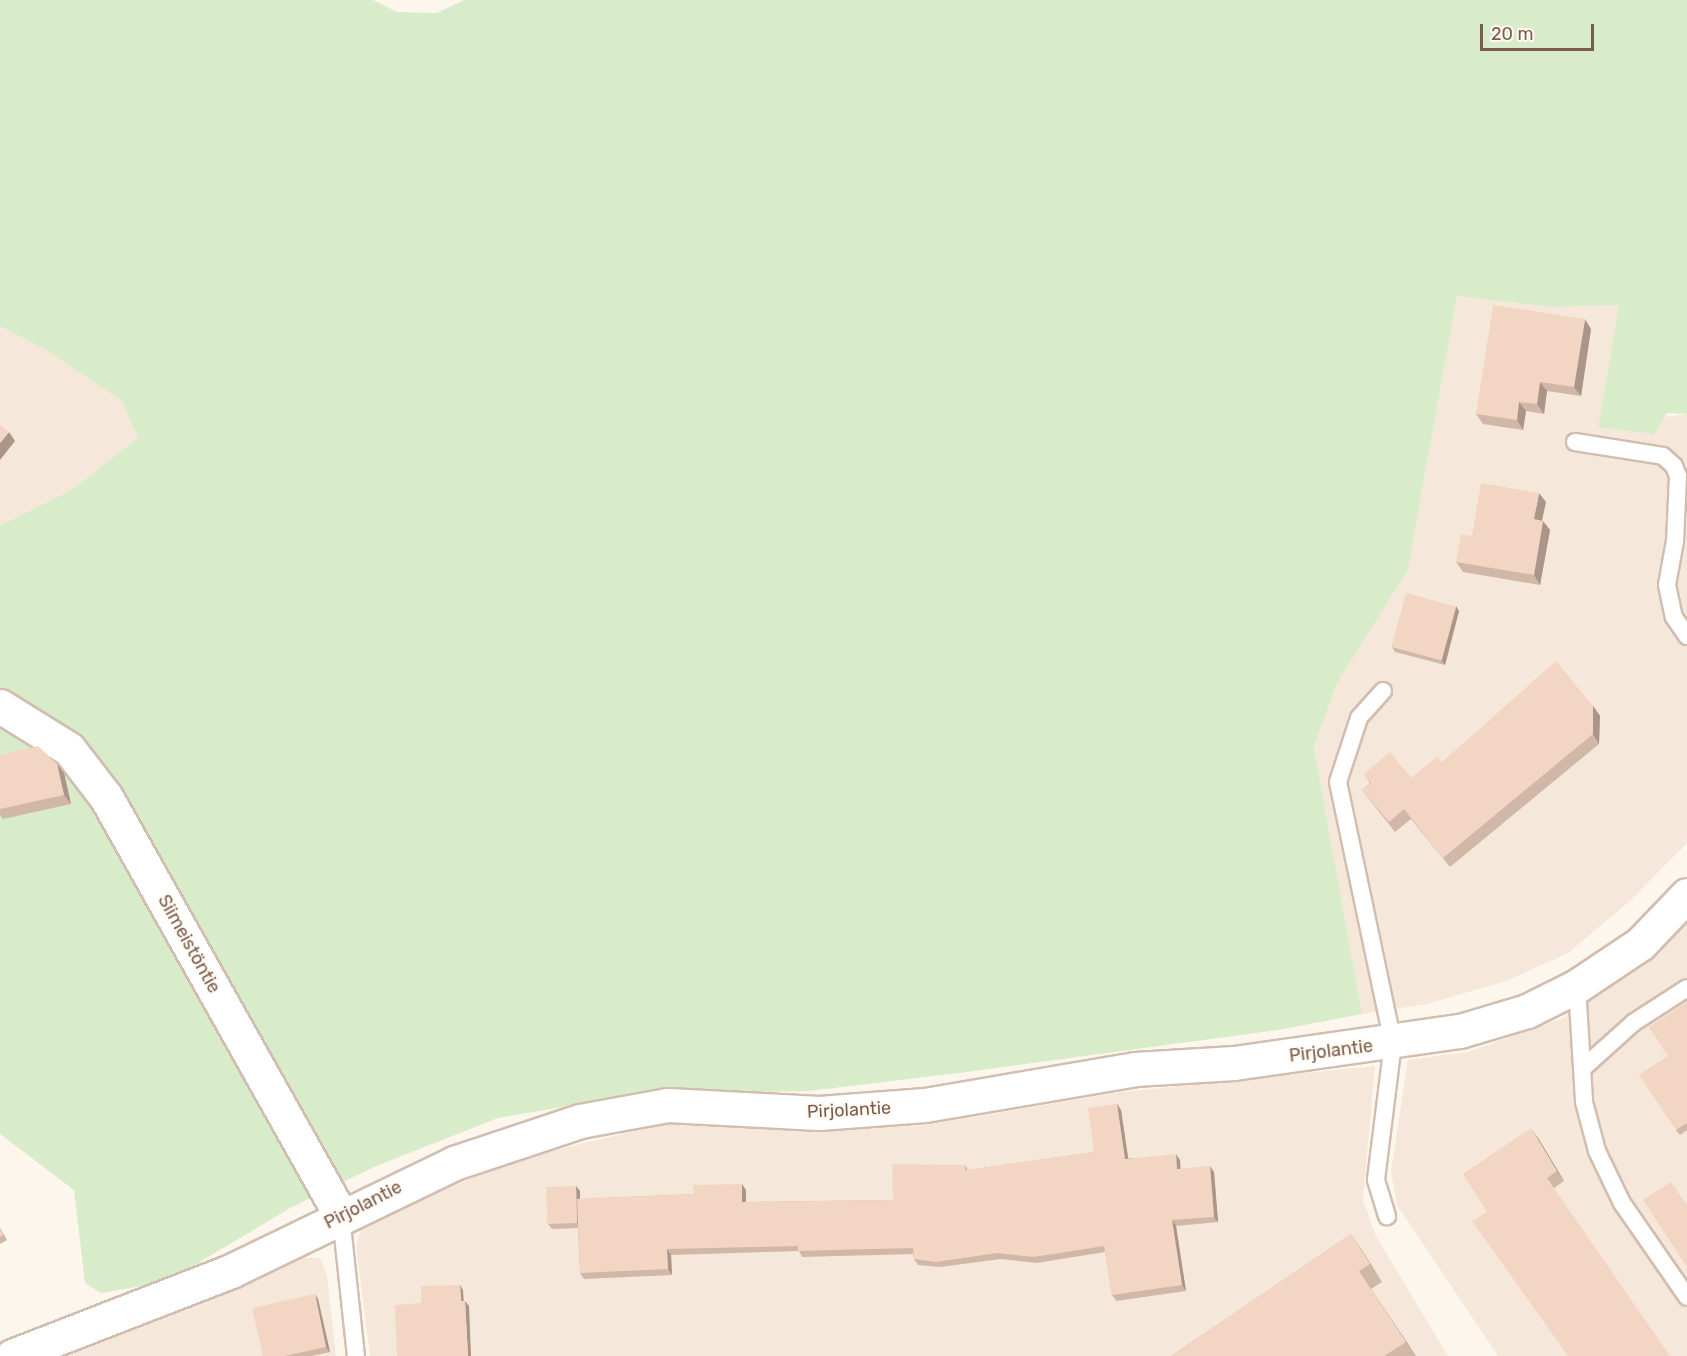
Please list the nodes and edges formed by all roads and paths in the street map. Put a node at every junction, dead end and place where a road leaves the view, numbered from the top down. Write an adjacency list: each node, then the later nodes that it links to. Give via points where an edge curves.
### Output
1 (1575, 442): 2 (lane, via 1663,456 1674,466 1678,476 1675,541 1667,585 1674,617)
2 (1687, 636)
3 (1383, 691): 8 (lane, via 1359,718 1338,782)
4 (0, 706): 10 (street, Siimeistöntie, via 69,749 106,797)
5 (1687, 895): 6 (street, Pirjolantie, via 1640,944)
6 (1577, 986): 8 (street, Pirjolantie, via 1497,1022); 9 (lane)
7 (1687, 987): 9 (lane, via 1633,1023)
8 (1393, 1043): 10 (street, Pirjolantie, via 1135,1069 903,1107 819,1113 643,1107 454,1163); 11 (lane, via 1377,1180)
9 (1582, 1069): 12 (lane, via 1584,1102 1597,1151 1622,1203)
10 (341, 1216): 13 (street, Pirjolantie, via 231,1271); 14 (lane)
11 (1387, 1216)
12 (1687, 1297)
13 (12, 1356)
14 (356, 1356)

